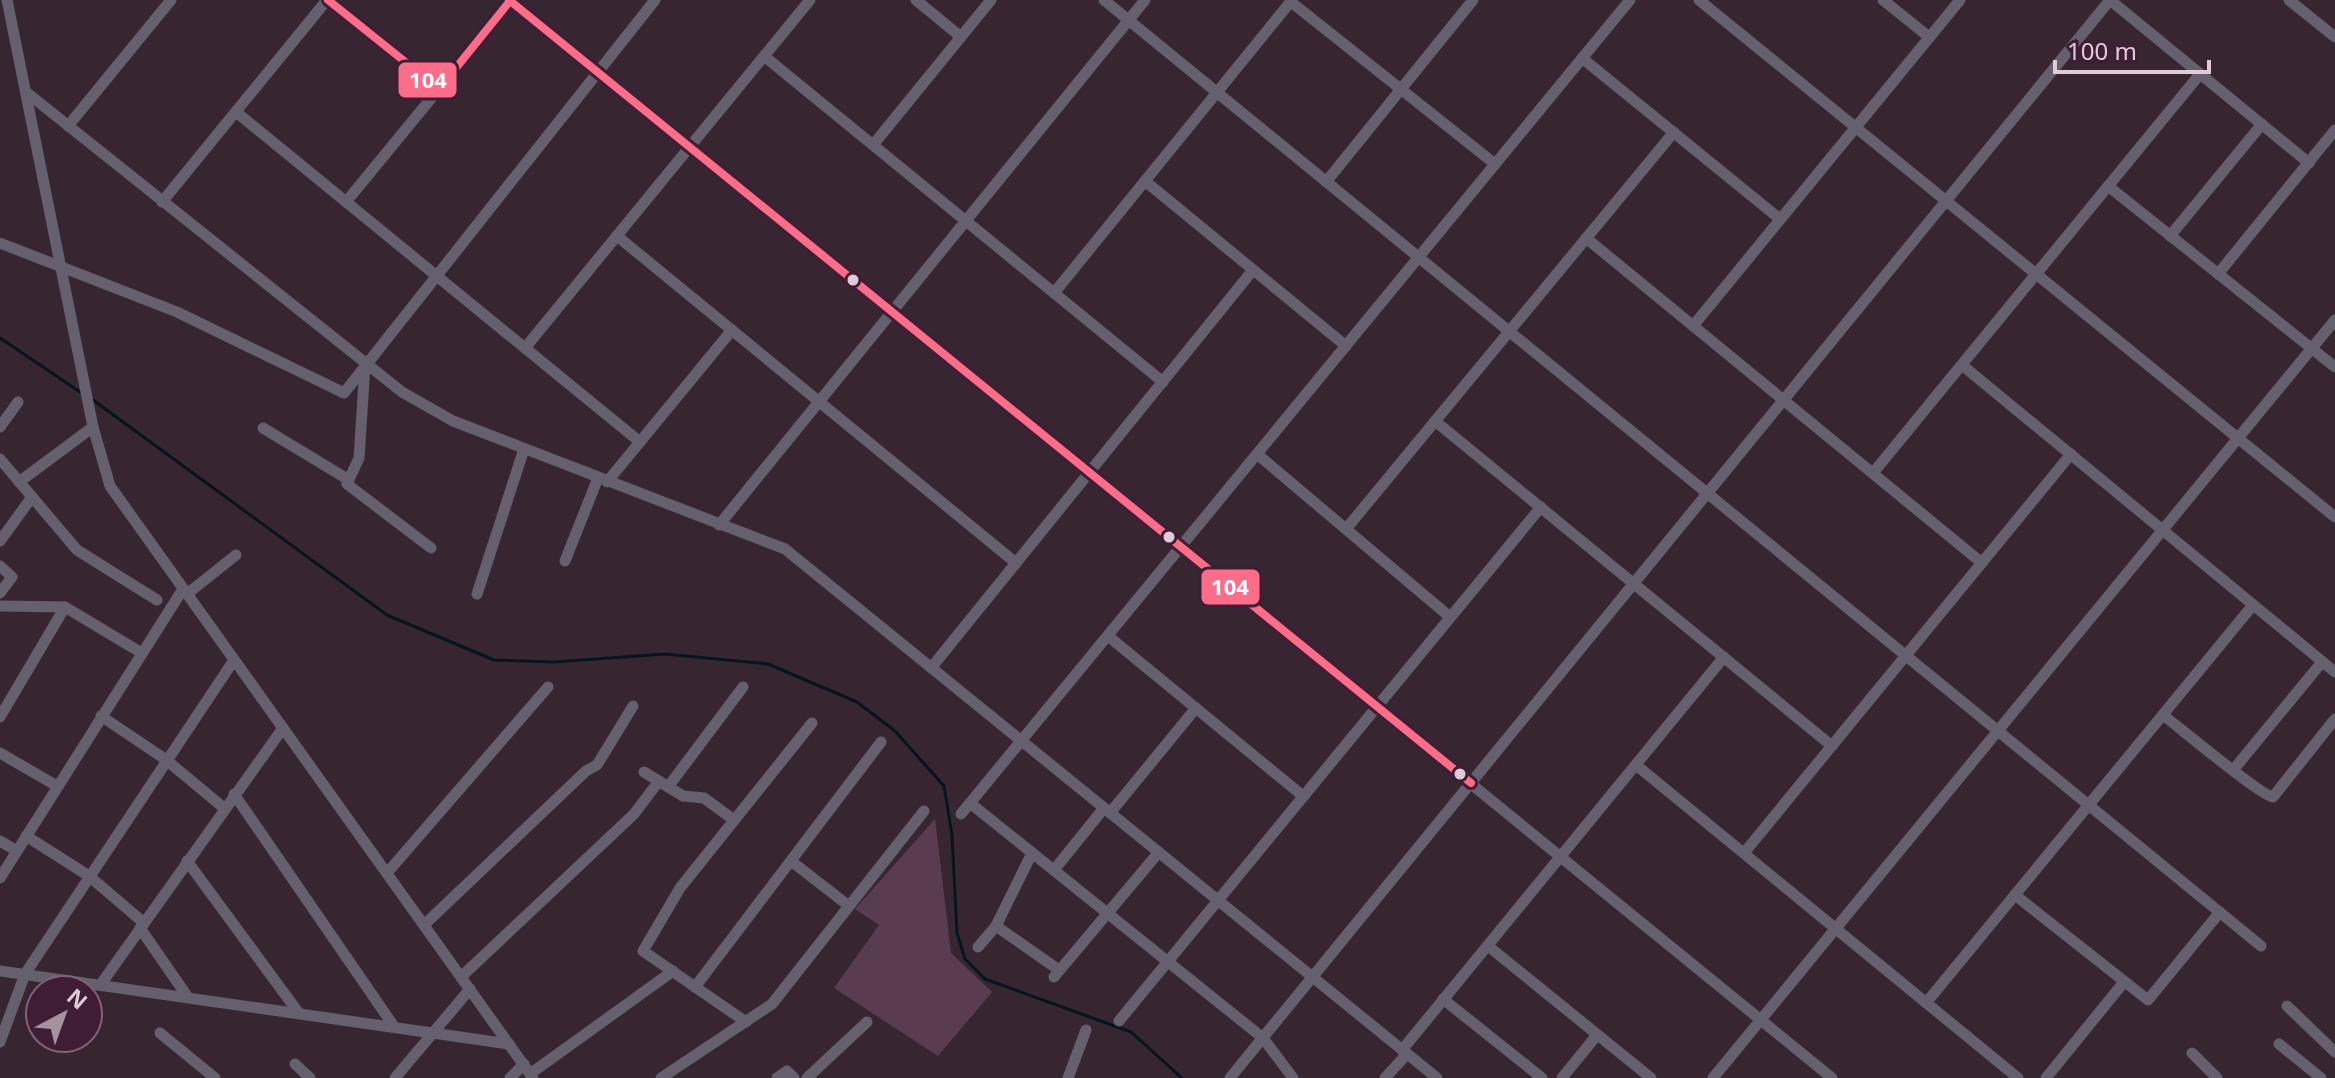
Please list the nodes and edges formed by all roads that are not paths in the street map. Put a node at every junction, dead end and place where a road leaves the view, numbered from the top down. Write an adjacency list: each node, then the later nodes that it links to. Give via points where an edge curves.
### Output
1 (7, 0): 28 (street)
2 (171, 0): 32 (street)
3 (328, 0): 26 (street); 30 (street)
4 (510, 0): 24 (street); 26 (street)
5 (655, 0): 24 (street)
6 (810, 0): 22 (street)
7 (916, 0): 19 (street)
8 (991, 0): 19 (street)
9 (1104, 0): 18 (street)
10 (1145, 0): 18 (street)
11 (1473, 0): 27 (street)
12 (1630, 0): 23 (street)
13 (1699, 0): 33 (street)
14 (1883, 0): 20 (street)
15 (1960, 0): 20 (street)
16 (2289, 0): 21 (street)
17 (1292, 1): 27 (street); 29 (street)
18 (1129, 20): 29 (street); 47 (street)
19 (961, 37): 36 (street)
20 (1929, 37): 33 (street)
21 (2335, 37)
22 (764, 56): 36 (street); 37 (street)
23 (1582, 58): 35 (street); 39 (street)
24 (596, 71): 37 (street); 57 (street)
25 (2200, 74): 31 (street); 42 (street); 43 (street, via 2110,0)
26 (439, 89): 45 (street)
27 (1401, 89): 39 (street); 41 (street)
28 (26, 92): 32 (street); 53 (street)
29 (1217, 93): 40 (street); 41 (street)
30 (236, 112): 44 (street); 45 (street)
31 (2262, 124): 38 (street); 49 (street)
32 (68, 126): 44 (street)
33 (1856, 127): 43 (street); 46 (street)
34 (2335, 130): 38 (street)
35 (1674, 132): 46 (street); 50 (street)
36 (873, 145): 47 (street)
37 (690, 147): 48 (street); 59 (street)
38 (2309, 163): 56 (street)
39 (1495, 164): 52 (street)
40 (1145, 181): 54 (street); 58 (street)
41 (1326, 182): 52 (street)
42 (2108, 186): 49 (street); 55 (street)
43 (1946, 201): 55 (street); 71 (street)
44 (162, 202): 68 (street)
45 (346, 202): 57 (street)
46 (1780, 219): 61 (street)
47 (966, 221): 58 (street); 59 (street)
48 (617, 236): 62 (street); 65 (street)
49 (2170, 236): 56 (street)
50 (1586, 238): 61 (street); 63 (street)
51 (0, 243): 53 (street)
52 (1419, 257): 63 (street); 64 (street)
53 (61, 267): 68 (street, via 177,312 344,393); 76 (street)
54 (1253, 270): 64 (street); 70 (street)
55 (2036, 274): 67 (street); 78 (street)
56 (2218, 274): 66 (street)
57 (436, 275): 65 (street); 68 (street)
58 (1054, 293): 70 (street)
59 (892, 312): 73 (street); 84 (street)
60 (2335, 320): 66 (street)
61 (1693, 326): 71 (street)
62 (732, 330): 73 (street); 79 (street)
63 (1509, 331): 74 (street); 89 (street)
64 (1346, 346): 81 (street)
65 (525, 348): 79 (street)
66 (2312, 349): 69 (street); 78 (street)
67 (1962, 365): 82 (street); 85 (street)
68 (365, 366): 80 (street, via 453,421); 86 (street, via 359,458)
69 (2335, 367)
70 (1163, 382): 84 (street)
71 (1783, 400): 85 (street); 89 (street)
72 (18, 402): 75 (street)
73 (819, 402): 93 (street); 101 (street)
74 (1435, 421): 91 (street); 94 (street)
75 (0, 427)
76 (93, 427): 88 (street); 105 (street, via 110,486)
77 (263, 428): 86 (street)
78 (2238, 438): 92 (street); 95 (street)
79 (640, 442): 87 (street)
80 (524, 449): 87 (street); 107 (street)
81 (1257, 454): 94 (street); 97 (street)
82 (2071, 454): 95 (street); 102 (street)
83 (0, 459): 88 (street)
84 (1089, 473): 97 (street); 101 (street)
85 (1873, 473): 102 (street)
86 (349, 480): 98 (street, via 347,484)
87 (603, 480): 93 (street); 100 (street)
88 (19, 482): 90 (street)
89 (1707, 493): 104 (street); 115 (street)
90 (32, 497): 96 (street); 108 (street, via 77,550)
91 (1541, 507): 104 (street); 112 (street)
92 (2335, 517)
93 (719, 525): 119 (street, via 785,549)
94 (1346, 529): 112 (street)
95 (2163, 530): 109 (street); 132 (street)
96 (0, 541)
97 (1180, 547): 113 (street); 124 (street)
98 (431, 548)
99 (236, 555): 105 (street)
100 (565, 561)
101 (1016, 563): 119 (street)
102 (1982, 563): 115 (street)
103 (0, 566): 106 (street, via 12,577)
104 (1634, 584): 116 (street); 141 (street)
105 (185, 591): 114 (street); 117 (street)
106 (0, 593)
107 (477, 594)
108 (157, 600)
109 (2253, 605): 118 (street); 126 (street)
110 (0, 606): 111 (street)
111 (65, 607): 114 (street); 128 (street)
112 (1450, 617): 124 (street)
113 (1108, 636): 125 (street); 133 (street)
114 (140, 652): 127 (street)
115 (1906, 656): 132 (street); 135 (street)
116 (1724, 657): 135 (street); 138 (street)
117 (234, 660): 131 (street); 137 (street)
118 (2322, 662): 120 (street); 139 (street)
119 (931, 668): 133 (street)
120 (2335, 672)
121 (548, 687): 163 (street)
122 (743, 687): 142 (street)
123 (633, 706): 171 (street, via 597,765)
124 (1377, 707): 141 (street); 145 (street)
125 (1196, 708): 145 (street); 149 (street)
126 (2163, 715): 139 (street); 147 (street)
127 (101, 716): 137 (street); 143 (street)
128 (0, 717)
129 (2335, 719): 139 (street, via 2273,797 2263,795)
130 (812, 723): 152 (street)
131 (283, 728): 144 (street); 163 (street)
132 (1998, 731): 147 (street); 174 (street)
133 (1021, 741): 146 (street); 149 (street)
134 (881, 742): 161 (street)
135 (1832, 746): 158 (street)
136 (0, 753): 143 (street)
137 (165, 759): 148 (street); 164 (street)
138 (1636, 765): 158 (street); 159 (street)
139 (2234, 769)
140 (644, 772): 142 (street)
141 (1471, 783): 159 (street); 184 (street)
142 (663, 784): 152 (street, via 683,796 704,798); 183 (street)
143 (57, 786): 153 (street)
144 (234, 794): 148 (street); 199 (street)
145 (1303, 796): 167 (street)
146 (970, 803): 151 (street); 157 (street)
147 (2089, 805): 166 (street); 170 (street)
148 (224, 808): 160 (street)
149 (1107, 810): 156 (street); 162 (street)
150 (924, 811): 168 (street)
151 (961, 814)
152 (734, 820): 180 (street, via 680,888 643,951)
153 (26, 836): 155 (street); 164 (street)
154 (0, 841): 155 (street)
155 (17, 851): 165 (street)
156 (1159, 852): 167 (street); 169 (street)
157 (1032, 853): 162 (street); 173 (street)
158 (1744, 853): 174 (street)
159 (1560, 857): 175 (street); 195 (street)
160 (187, 861): 172 (street); 194 (street)
161 (791, 861): 168 (street); 188 (street)
162 (1054, 870): 169 (street)
163 (387, 873): 171 (street)
164 (89, 876): 172 (street); 181 (street)
165 (0, 878)
166 (2015, 895): 186 (street); 192 (street)
167 (1218, 900): 178 (street); 184 (street)
168 (849, 906): 197 (street, via 772,1004)
169 (1106, 912): 173 (street, via 1056,974); 178 (street)
170 (2220, 912): 176 (street); 186 (street, via 2148,1000)
171 (424, 925): 183 (street)
172 (142, 926): 185 (street); 190 (street)
173 (996, 926): 177 (street)
174 (1836, 928): 192 (street); 195 (street)
175 (1488, 946): 191 (street); 203 (street)
176 (2261, 946)
177 (978, 947)
178 (1168, 961): 196 (street); 204 (street)
179 (0, 971): 181 (street)
180 (673, 971): 188 (street); 212 (street)
181 (25, 974)
182 (24, 977): 205 (street)
183 (461, 977): 189 (street)
184 (1313, 977): 204 (street); 208 (street)
185 (104, 980)
186 (2124, 982): 232 (street)
187 (104, 984): 190 (street)
188 (695, 987): 197 (street)
189 (470, 989): 201 (street); 206 (street)
190 (187, 996): 194 (street)
191 (1443, 999): 208 (street); 226 (street)
192 (1926, 1003): 231 (street)
193 (2287, 1006): 209 (street)
194 (298, 1012): 199 (street)
195 (1761, 1020): 229 (street); 230 (street)
196 (1119, 1021)
197 (746, 1022): 213 (street)
198 (867, 1022): 220 (street)
199 (393, 1025): 201 (street)
200 (1086, 1030): 221 (street)
201 (434, 1031): 206 (street); 216 (street)
202 (160, 1033): 214 (street)
203 (1597, 1035): 227 (street); 228 (street)
204 (1263, 1038): 222 (street); 223 (street)
205 (0, 1042)
206 (509, 1044): 212 (street)
207 (2279, 1044): 234 (street)
208 (1404, 1052): 224 (street); 225 (street)
209 (2335, 1052)
210 (2192, 1053): 233 (street)
211 (295, 1064): 215 (street)
212 (529, 1072): 217 (street)
213 (666, 1077)
214 (215, 1078)
215 (310, 1078)
216 (395, 1078)
217 (510, 1078)
218 (777, 1078): 219 (street, via 787,1071)
219 (794, 1078)
220 (807, 1078)
221 (1068, 1078)
222 (1230, 1078)
223 (1293, 1078)
224 (1385, 1078)
225 (1437, 1078)
226 (1542, 1078)
227 (1562, 1078)
228 (1651, 1078)
229 (1713, 1078)
230 (1832, 1078)
231 (2018, 1078)
232 (2046, 1078)
233 (2217, 1078)
234 (2321, 1078)

